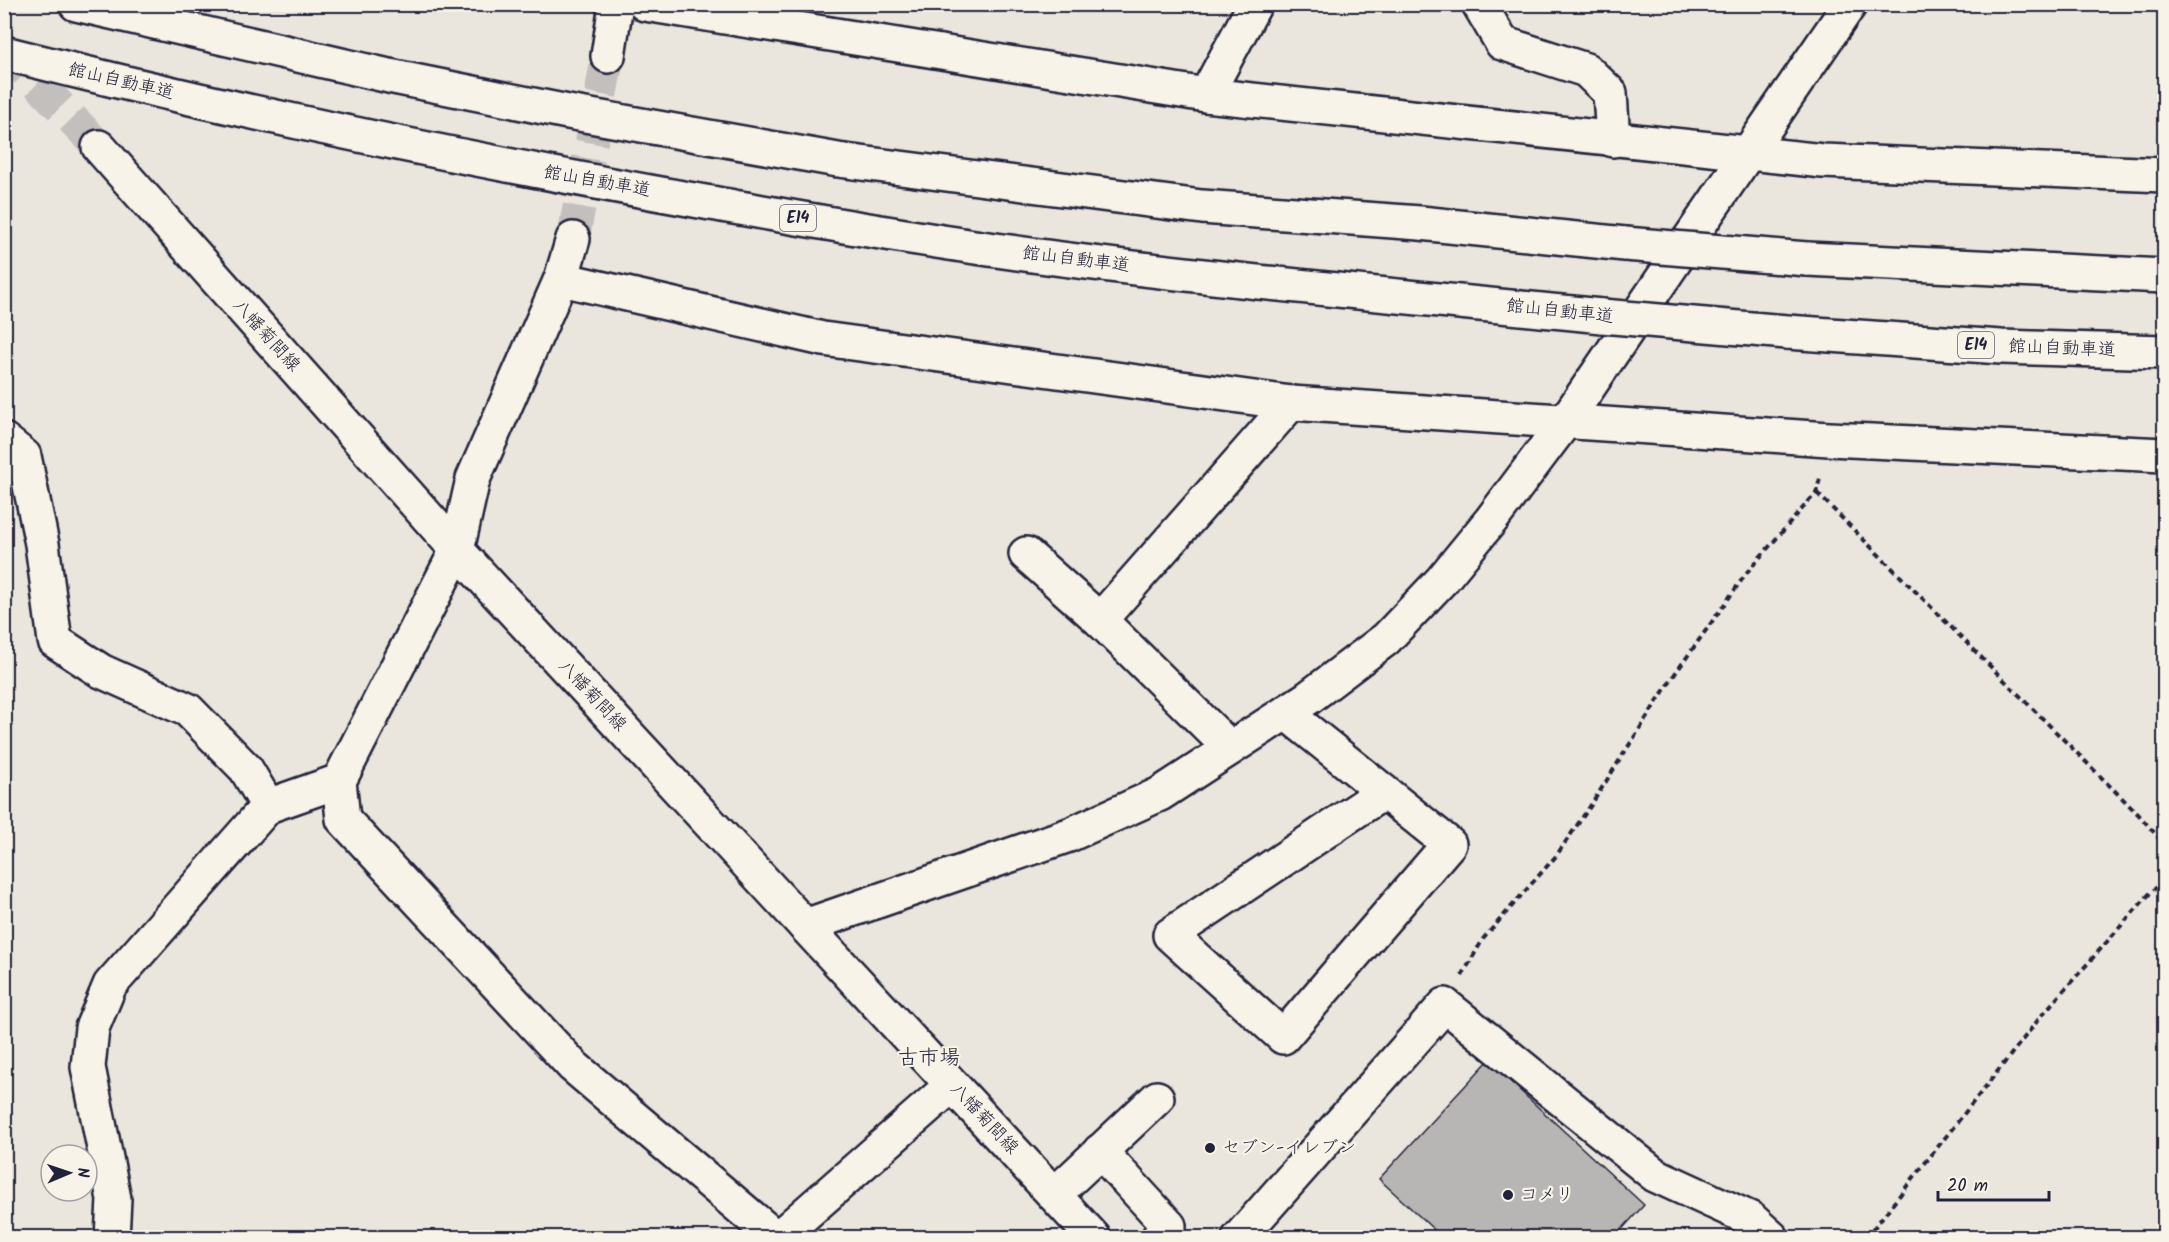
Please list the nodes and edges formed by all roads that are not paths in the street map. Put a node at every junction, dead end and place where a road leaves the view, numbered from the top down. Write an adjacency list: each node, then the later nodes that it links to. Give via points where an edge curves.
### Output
1 (76, 4): 15 (main road, bridge, via 389,76 838,160 1202,207 1807,259)
2 (616, 4): 8 (main road)
3 (645, 4): 9 (main road)
4 (1255, 4): 9 (main road)
5 (1479, 4): 10 (main road, via 1502,42 1587,70 1610,93)
6 (1850, 4): 12 (main road)
7 (4, 53): 17 (main road, 館山自動車道 / E14, bridge, via 132,85 554,175 1003,251 1174,273 1602,316 2001,347)
8 (608, 56)
9 (1206, 95): 10 (main road)
10 (1613, 140): 12 (main road)
11 (99, 147): 22 (main road, 八幡菊間線)
12 (1747, 153): 13 (main road, via 1823,161); 19 (main road)
13 (2164, 175)
14 (573, 239): 16 (main road)
15 (2164, 276)
16 (561, 279): 18 (main road, via 823,339); 22 (main road, via 473,479)
17 (2164, 352)
18 (1291, 403): 19 (main road); 24 (main road)
19 (1564, 423): 21 (main road); 25 (main road, via 1464,554 1386,639)
20 (4, 440): 29 (main road, via 24,456 42,544 55,641 101,671 188,710 246,769)
21 (2164, 455)
22 (457, 550): 27 (main road); 30 (main road, 八幡菊間線)
23 (1026, 554): 24 (main road)
24 (1100, 620): 26 (main road)
25 (1286, 713): 26 (main road); 28 (main road)
26 (1230, 748): 30 (main road, via 1160,794 1069,835)
27 (339, 781): 29 (main road); 36 (main road, via 343,819 573,1066)
28 (1384, 792): 28 (main road, via 1449,844 1283,1037 1170,935)
29 (268, 806): 35 (main road, via 111,986 92,1028 87,1067 114,1199)
30 (805, 926): 31 (main road, 八幡菊間線)
31 (952, 1085): 34 (main road, 八幡菊間線); 36 (main road)
32 (1157, 1098): 33 (main road)
33 (1101, 1151): 34 (main road); 38 (main road, via 1169,1226)
34 (1054, 1195): 37 (main road, 八幡菊間線)
35 (112, 1238)
36 (777, 1238)
37 (1094, 1238)
38 (1158, 1238)
39 (1239, 1238): 40 (main road, via 1445,1005 1655,1175 1751,1219)
40 (1773, 1238)

